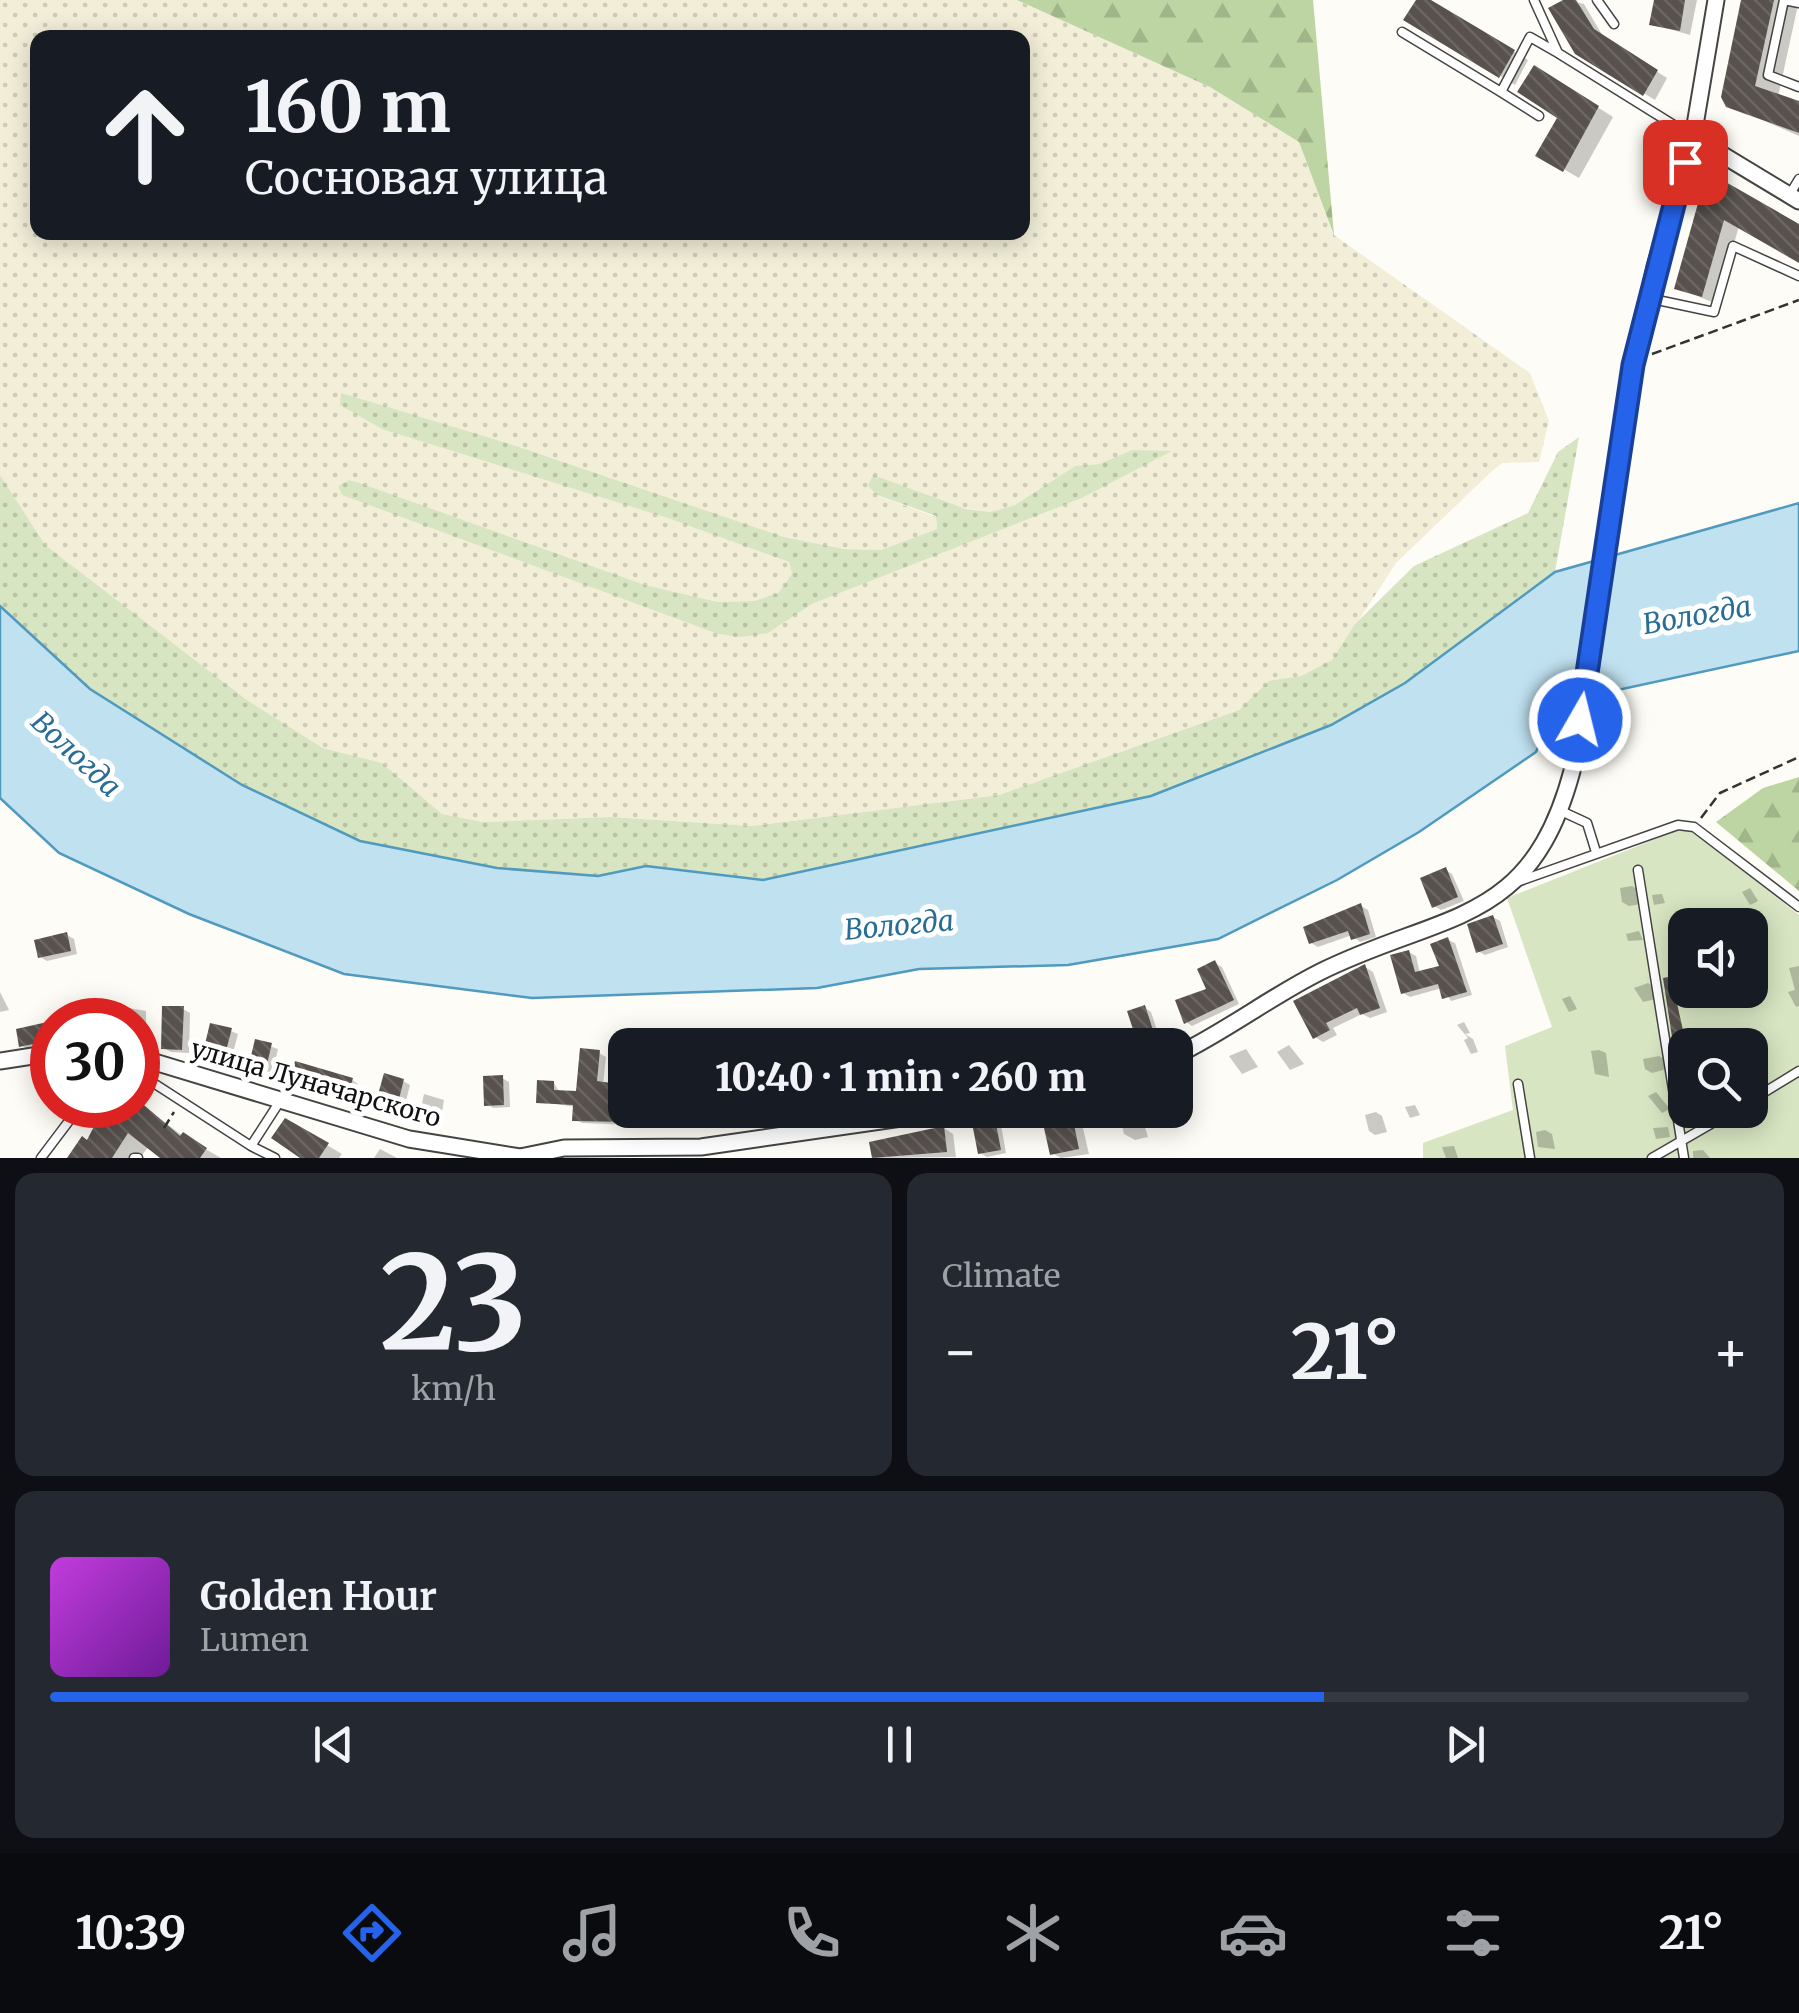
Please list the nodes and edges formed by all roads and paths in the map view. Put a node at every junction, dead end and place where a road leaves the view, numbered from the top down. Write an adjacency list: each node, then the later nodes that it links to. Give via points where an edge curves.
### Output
1 (1534, 0): 7 (lane)
2 (1597, 0): 5 (lane)
3 (1716, 0): 11 (street)
4 (1799, 3): 8 (lane, via 1784,0 1768,75)
5 (1614, 24)
6 (1402, 32): 9 (lane)
7 (1558, 53): 9 (lane, via 1530,37); 11 (lane)
8 (1799, 87)
9 (1500, 92): 10 (lane)
10 (1538, 116)
11 (1693, 137): 13 (street); 15 (street)
12 (1799, 179): 13 (lane)
13 (1794, 198)
14 (1799, 276): 15 (lane, via 1733,246 1714,312)
15 (1648, 298): 17 (street)
16 (1799, 300): 17 (path)
17 (1633, 365): 19 (street)
18 (1799, 757): 20 (path, via 1720,793)
19 (1561, 811): 21 (lane, via 1587,823); 23 (street)
20 (1694, 827): 21 (lane); 24 (lane)
21 (1596, 852): 23 (lane)
22 (1638, 870): 39 (lane)
23 (1517, 882): 25 (street, via 1465,916 1322,970)
24 (1799, 908)
25 (1193, 1045)
26 (30, 1057): 27 (street)
27 (0, 1062)
28 (160, 1065): 34 (street, улица Луначарского)
29 (1799, 1071): 32 (lane)
30 (1518, 1084): 44 (lane)
31 (160, 1087): 33 (lane)
32 (1768, 1090)
33 (182, 1100): 36 (path); 40 (lane)
34 (280, 1100): 40 (lane); 43 (street, улица Луначарского, via 408,1140)
35 (65, 1128): 41 (lane)
36 (164, 1128)
37 (832, 1128): 43 (street, улица Луначарского, via 700,1147 564,1148)
38 (1705, 1128): 39 (lane)
39 (1682, 1142): 45 (lane); 46 (lane)
40 (251, 1146): 42 (lane)
41 (42, 1158)
42 (275, 1158)
43 (520, 1158)
44 (1530, 1158)
45 (1652, 1158)
46 (1684, 1158)

